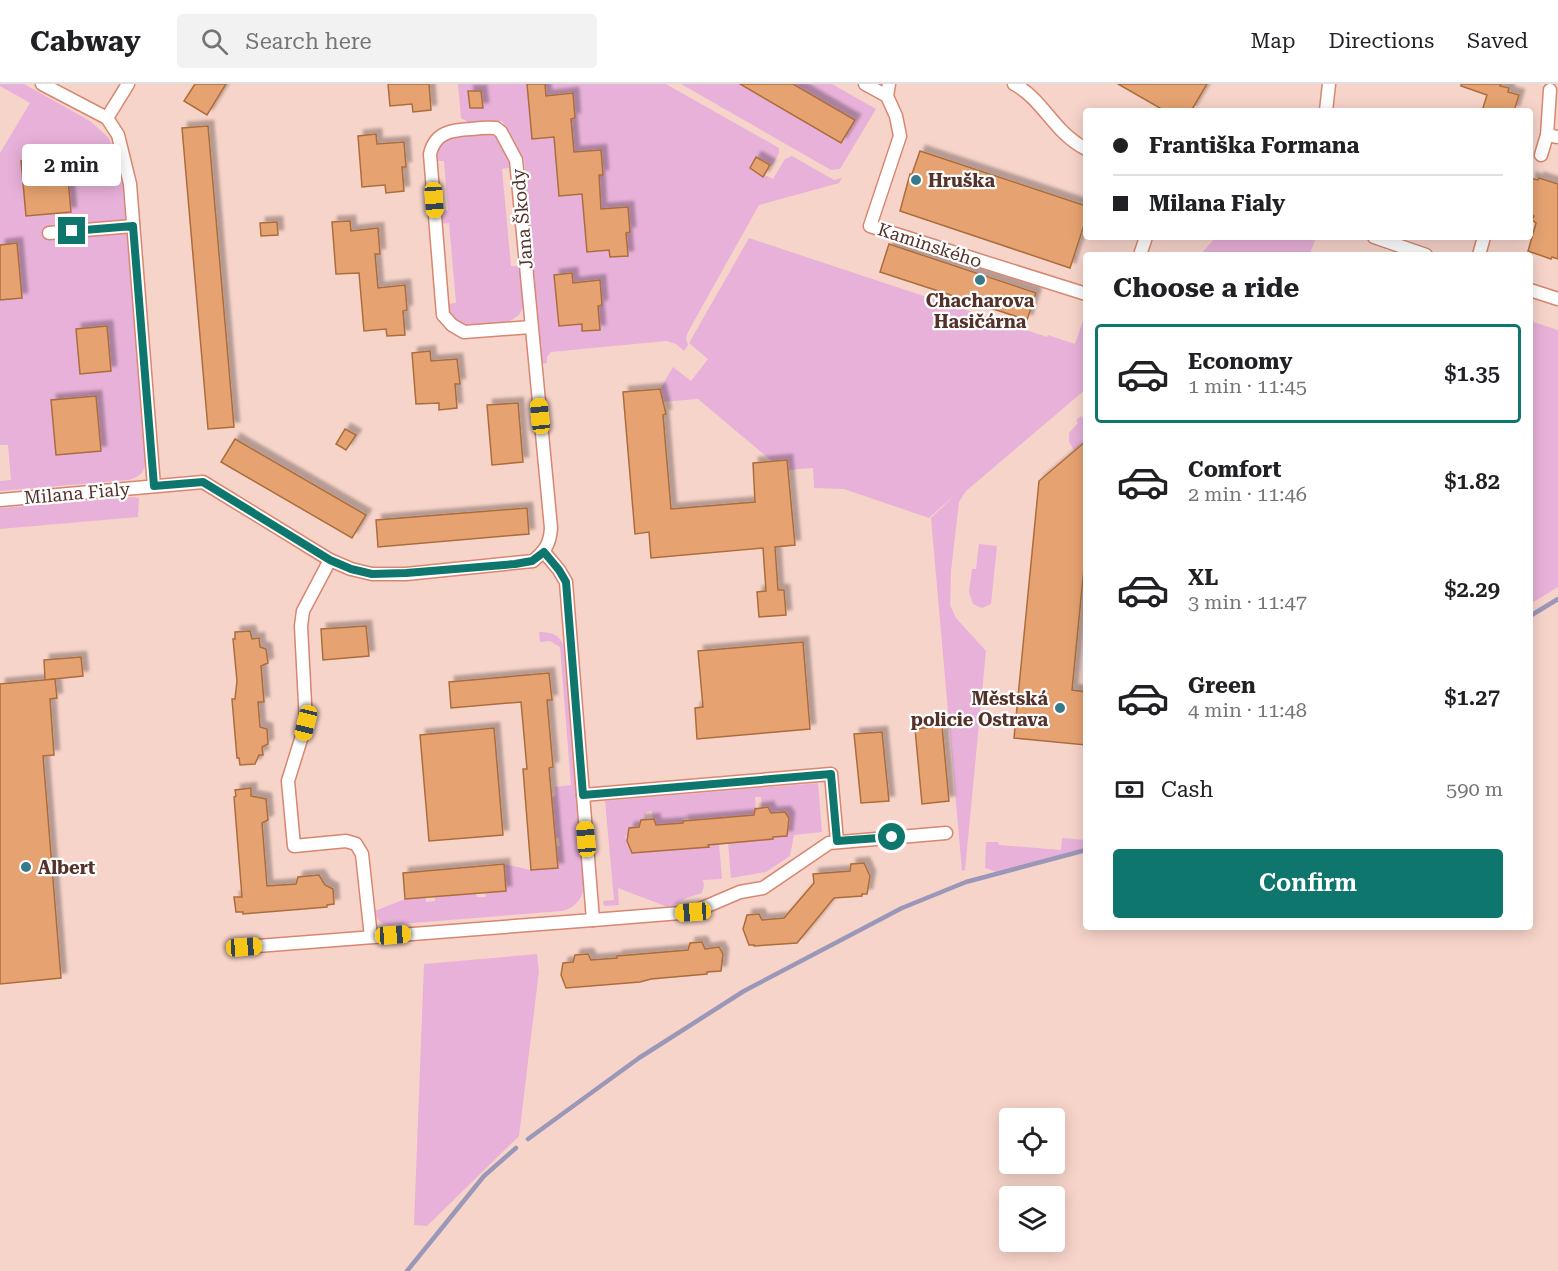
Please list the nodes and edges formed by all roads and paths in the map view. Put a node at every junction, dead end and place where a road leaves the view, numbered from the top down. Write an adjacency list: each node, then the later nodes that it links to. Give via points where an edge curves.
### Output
1 (42, 84): 10 (street)
2 (128, 84): 10 (street)
3 (865, 84): 6 (street)
4 (1014, 84): 13 (street, via 1036,100 1059,129)
5 (1329, 84): 8 (street)
6 (888, 90): 20 (street, Kaminského, via 900,136 870,226)
7 (1551, 90): 12 (street)
8 (1326, 108)
9 (455, 116): 11 (street)
10 (107, 118): 15 (street, via 118,135 130,184)
11 (456, 129): 22 (street, Jana Škody, via 496,128 516,160); 22 (street, via 435,140 430,154 443,315 464,332)
12 (1552, 136): 14 (street)
13 (1083, 148)
14 (1541, 155)
15 (133, 226): 16 (street); 23 (street)
16 (49, 233)
17 (1383, 240): 18 (street)
18 (1417, 252)
19 (1533, 291): 21 (street)
20 (1083, 293)
21 (1558, 299)
22 (531, 327): 25 (street, Jana Škody, via 551,528)
23 (154, 486): 24 (street, Milana Fialy); 26 (street, Milana Fialy, via 203,482)
24 (0, 500)
25 (544, 552): 26 (street, Milana Fialy, via 532,561 515,564 406,573 372,574); 27 (street, via 566,582)
26 (330, 560): 31 (street, via 303,610 306,723 288,781 294,846 346,841 356,844 362,854)
27 (583, 795): 29 (street, via 831,774); 30 (street)
28 (946, 833): 29 (street)
29 (837, 841): 30 (street, via 823,846 764,888 740,892 693,912)
30 (593, 920): 31 (street)
31 (371, 937): 32 (street)
32 (244, 947)

